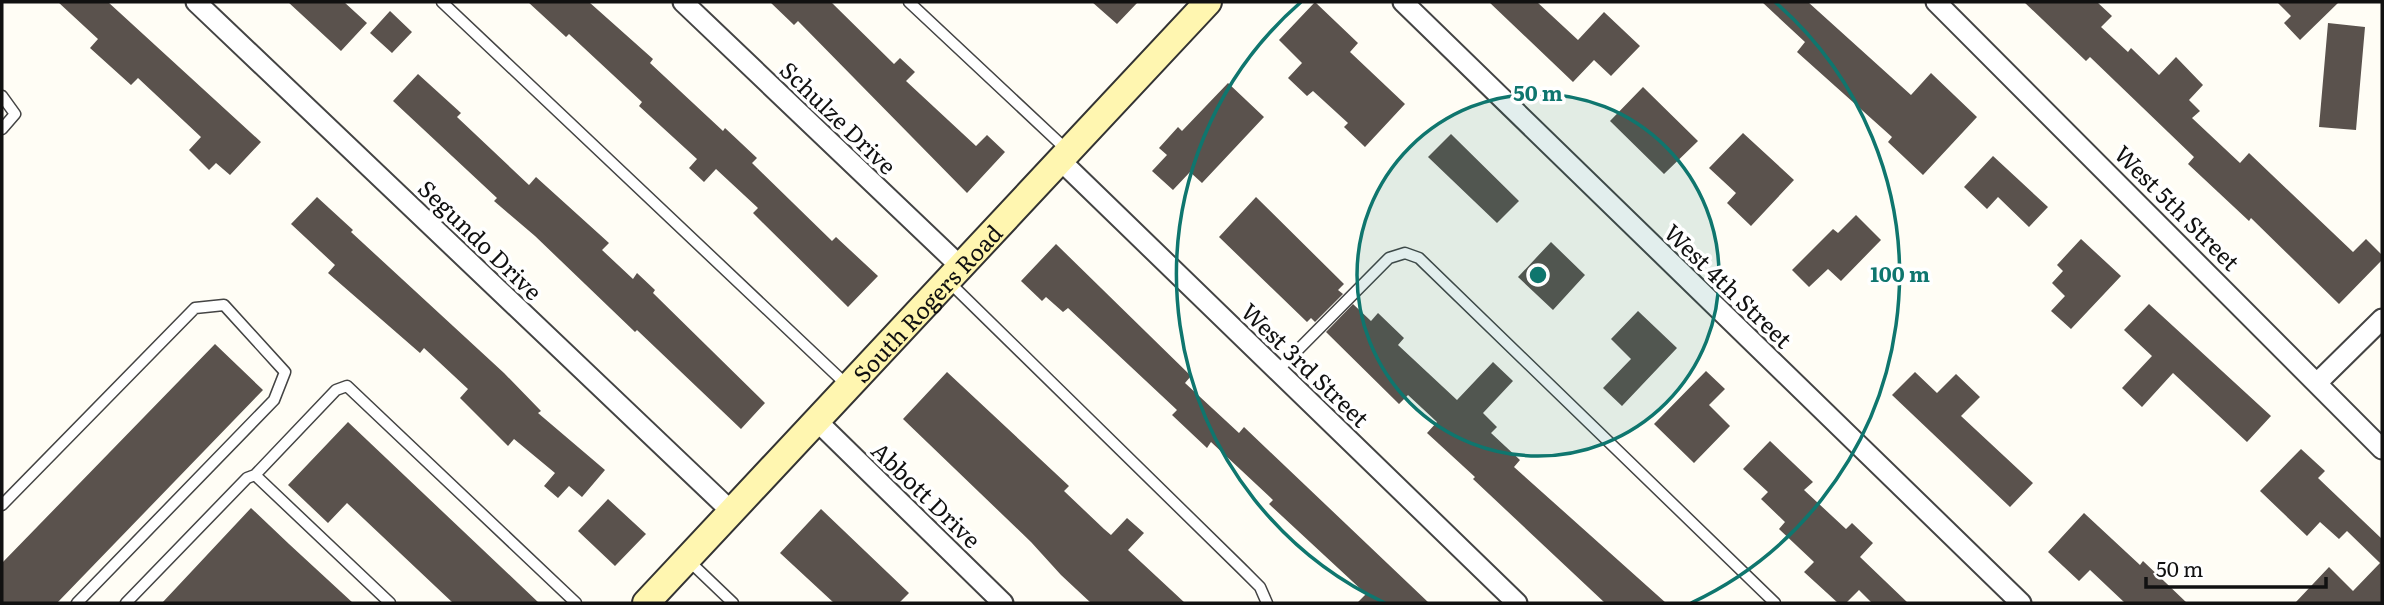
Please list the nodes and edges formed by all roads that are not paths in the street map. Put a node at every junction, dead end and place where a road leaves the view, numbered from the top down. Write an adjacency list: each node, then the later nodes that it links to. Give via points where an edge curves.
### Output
1 (196, 2): 20 (street, Segundo Drive)
2 (442, 2): 15 (lane)
3 (683, 2): 11 (street, Schulze Drive)
4 (909, 2): 10 (lane)
5 (1208, 2): 10 (street, South Rogers Road)
6 (1403, 2): 34 (street, West 4th Street)
7 (1937, 2): 14 (street, West 5th Street)
8 (2, 96): 9 (lane, via 16,114)
9 (2, 129)
10 (1064, 156): 11 (street, South Rogers Road); 13 (street, West 3rd Street)
11 (954, 274): 15 (street, South Rogers Road); 31 (lane, via 1241,568)
12 (2382, 319): 14 (street)
13 (1277, 371): 32 (street, West 3rd Street); 33 (lane, via 1382,264 1396,255 1419,258)
14 (2318, 383): 17 (street, West 5th Street)
15 (849, 387): 16 (street, South Rogers Road)
16 (817, 421): 20 (street, South Rogers Road); 30 (street, Abbott Drive)
17 (2382, 449)
18 (255, 475): 22 (lane); 24 (lane, via 247,478); 27 (lane, via 336,390 347,386)
19 (2, 505): 23 (lane, via 195,307 223,305 285,372 274,400)
20 (733, 513): 21 (street, South Rogers Road)
21 (687, 559): 28 (street, South Rogers Road); 29 (lane)
22 (381, 595): 25 (lane); 26 (lane)
23 (77, 603)
24 (126, 603)
25 (372, 603)
26 (390, 603)
27 (576, 603)
28 (646, 603)
29 (733, 603)
30 (1003, 603)
31 (1267, 603)
32 (1517, 603)
33 (1775, 603)
34 (2021, 603)

